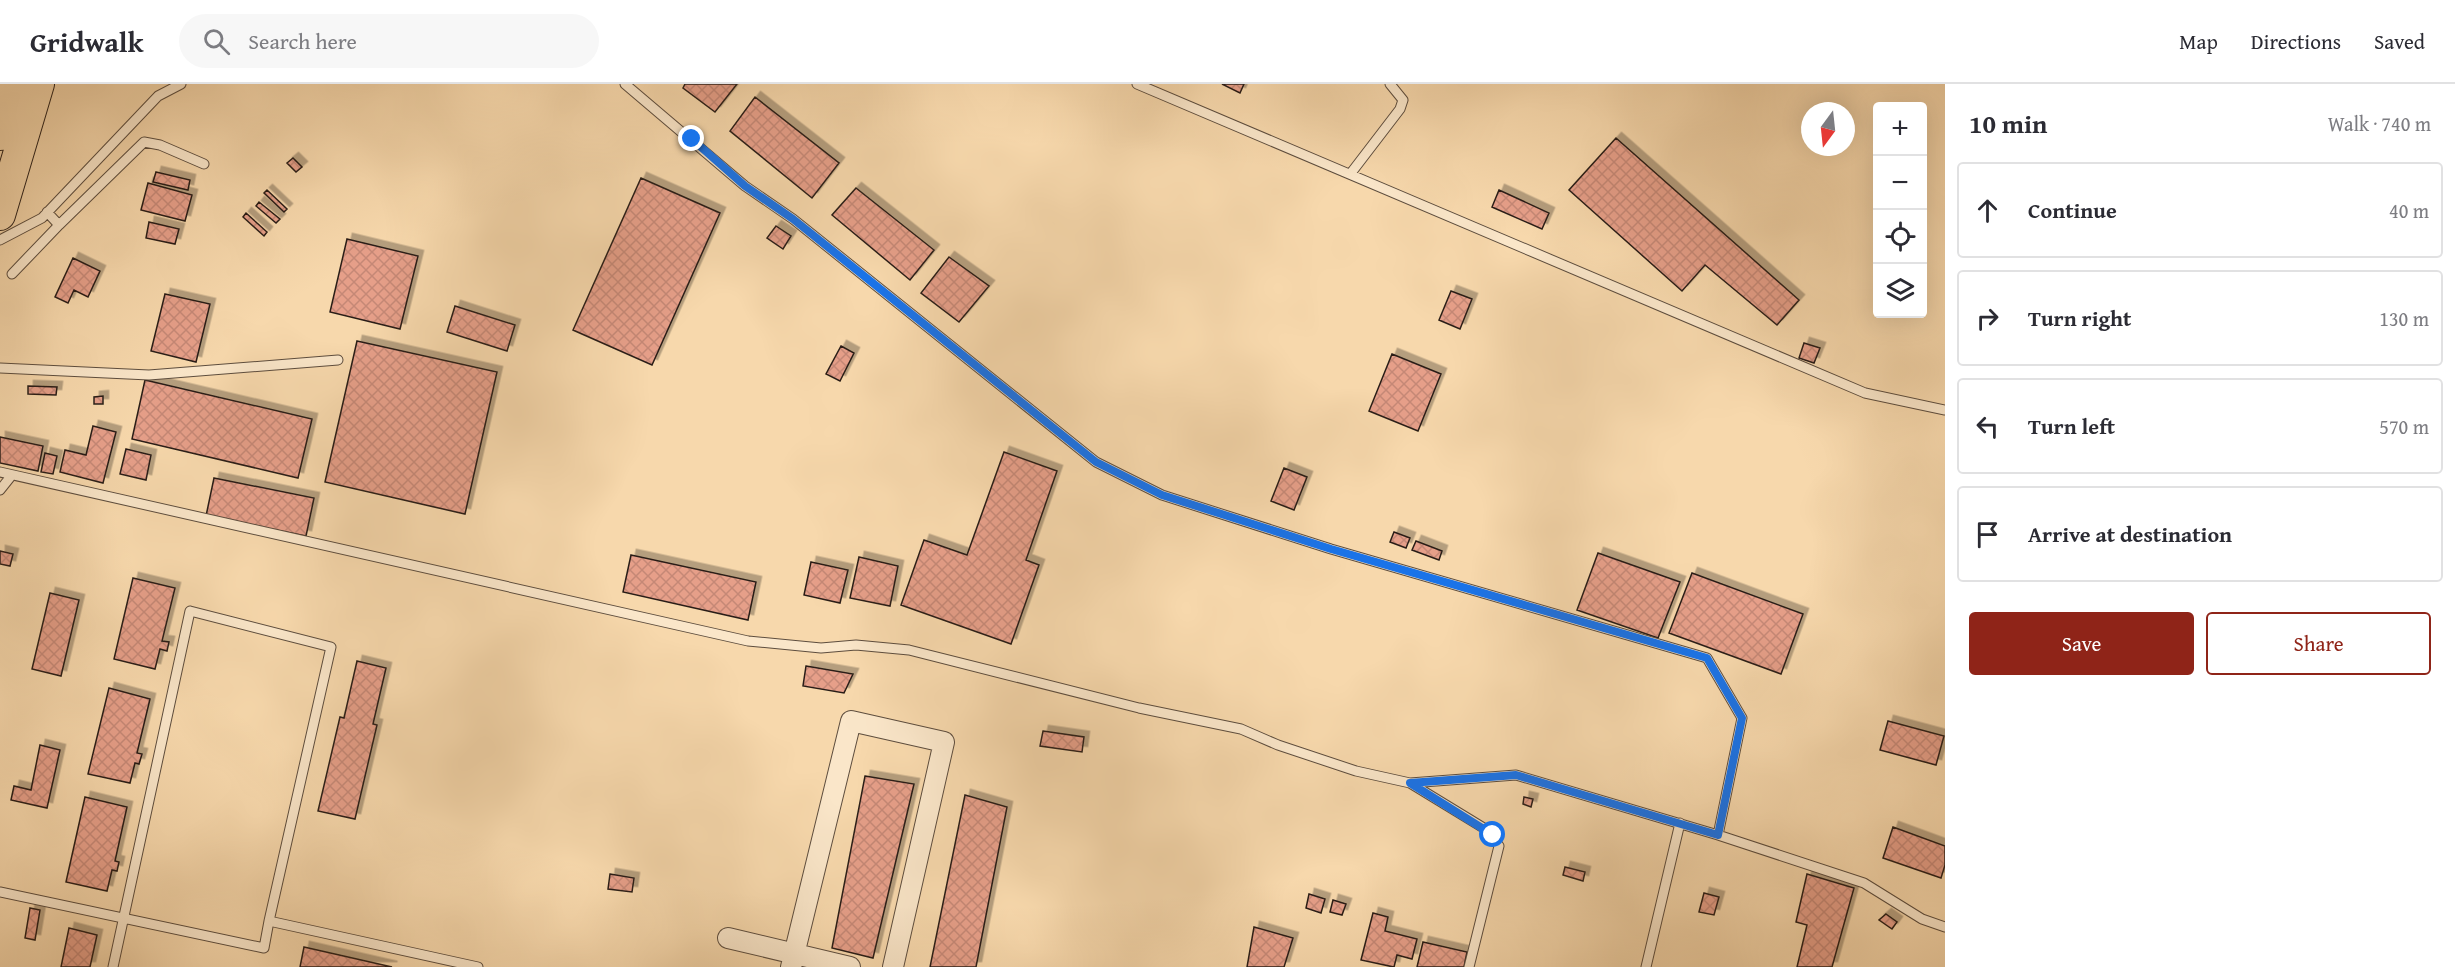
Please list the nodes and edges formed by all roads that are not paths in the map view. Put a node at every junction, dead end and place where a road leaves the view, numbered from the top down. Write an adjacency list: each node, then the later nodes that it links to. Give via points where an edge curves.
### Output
1 (15, 84): 9 (main road)
2 (39, 84): 13 (main road)
3 (162, 84): 8 (lane)
4 (181, 84): 8 (lane)
5 (625, 84): 25 (lane, via 745,186 793,219 1096,462 1162,495 1331,549 1707,658 1742,718)
6 (1137, 84): 11 (lane)
7 (1390, 84): 11 (lane, via 1403,100 1400,108)
8 (158, 96): 12 (lane)
9 (0, 135)
10 (204, 164): 14 (lane, via 144,142)
11 (1351, 173): 19 (lane, via 1865,393)
12 (47, 212): 14 (lane); 15 (lane)
13 (0, 215)
14 (59, 225): 16 (lane)
15 (0, 240)
16 (12, 274)
17 (338, 360): 18 (lane, via 149,375)
18 (0, 368)
19 (1945, 410)
20 (0, 472): 21 (lane)
21 (12, 475): 22 (lane); 23 (lane, via 748,641 909,650 1139,708 1241,729 1345,767)
22 (0, 490)
23 (1410, 783): 24 (lane, via 1516,775); 36 (lane, via 1487,830 1499,846)
24 (1680, 823): 25 (lane); 37 (lane)
25 (1718, 835): 29 (lane, via 1864,883 1922,918)
26 (0, 892): 27 (lane)
27 (123, 919): 28 (lane, via 264,948); 28 (lane, via 190,611 331,646); 32 (lane)
28 (270, 921): 33 (lane)
29 (1945, 927)
30 (728, 938): 31 (street)
31 (792, 961): 34 (street); 35 (street, via 851,721 944,742)
32 (113, 967)
33 (478, 967)
34 (850, 967)
35 (893, 967)
36 (1469, 967)
37 (1646, 967)

